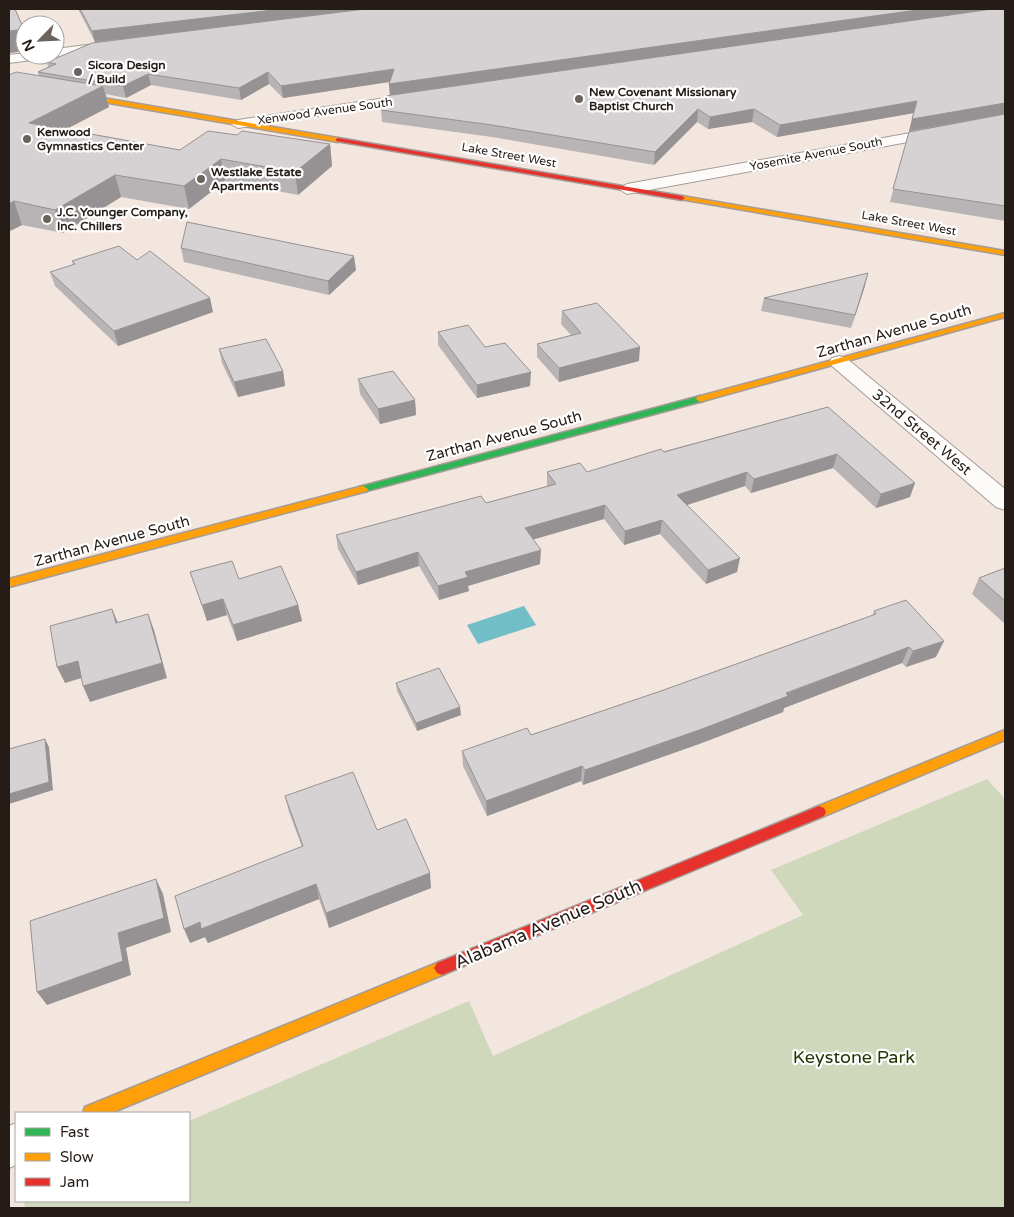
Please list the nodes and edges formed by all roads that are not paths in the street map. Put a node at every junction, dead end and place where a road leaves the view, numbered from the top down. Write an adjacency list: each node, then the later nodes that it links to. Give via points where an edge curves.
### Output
1 (122, 45): 2 (street)
2 (65, 52)
3 (9, 84): 6 (street, Lake Street West)
4 (430, 96): 6 (street, Xenwood Avenue South)
5 (1005, 120): 7 (street, Yosemite Avenue South)
6 (238, 124): 7 (street, Lake Street West)
7 (627, 189): 8 (street, Lake Street West)
8 (1005, 253)
9 (1005, 315): 10 (street, Zarthan Avenue South)
10 (839, 362): 11 (street, 32nd Street West); 12 (street, Zarthan Avenue South)
11 (1005, 502)
12 (9, 584)
13 (1005, 735): 14 (street, Alabama Avenue South)
14 (93, 1112)

